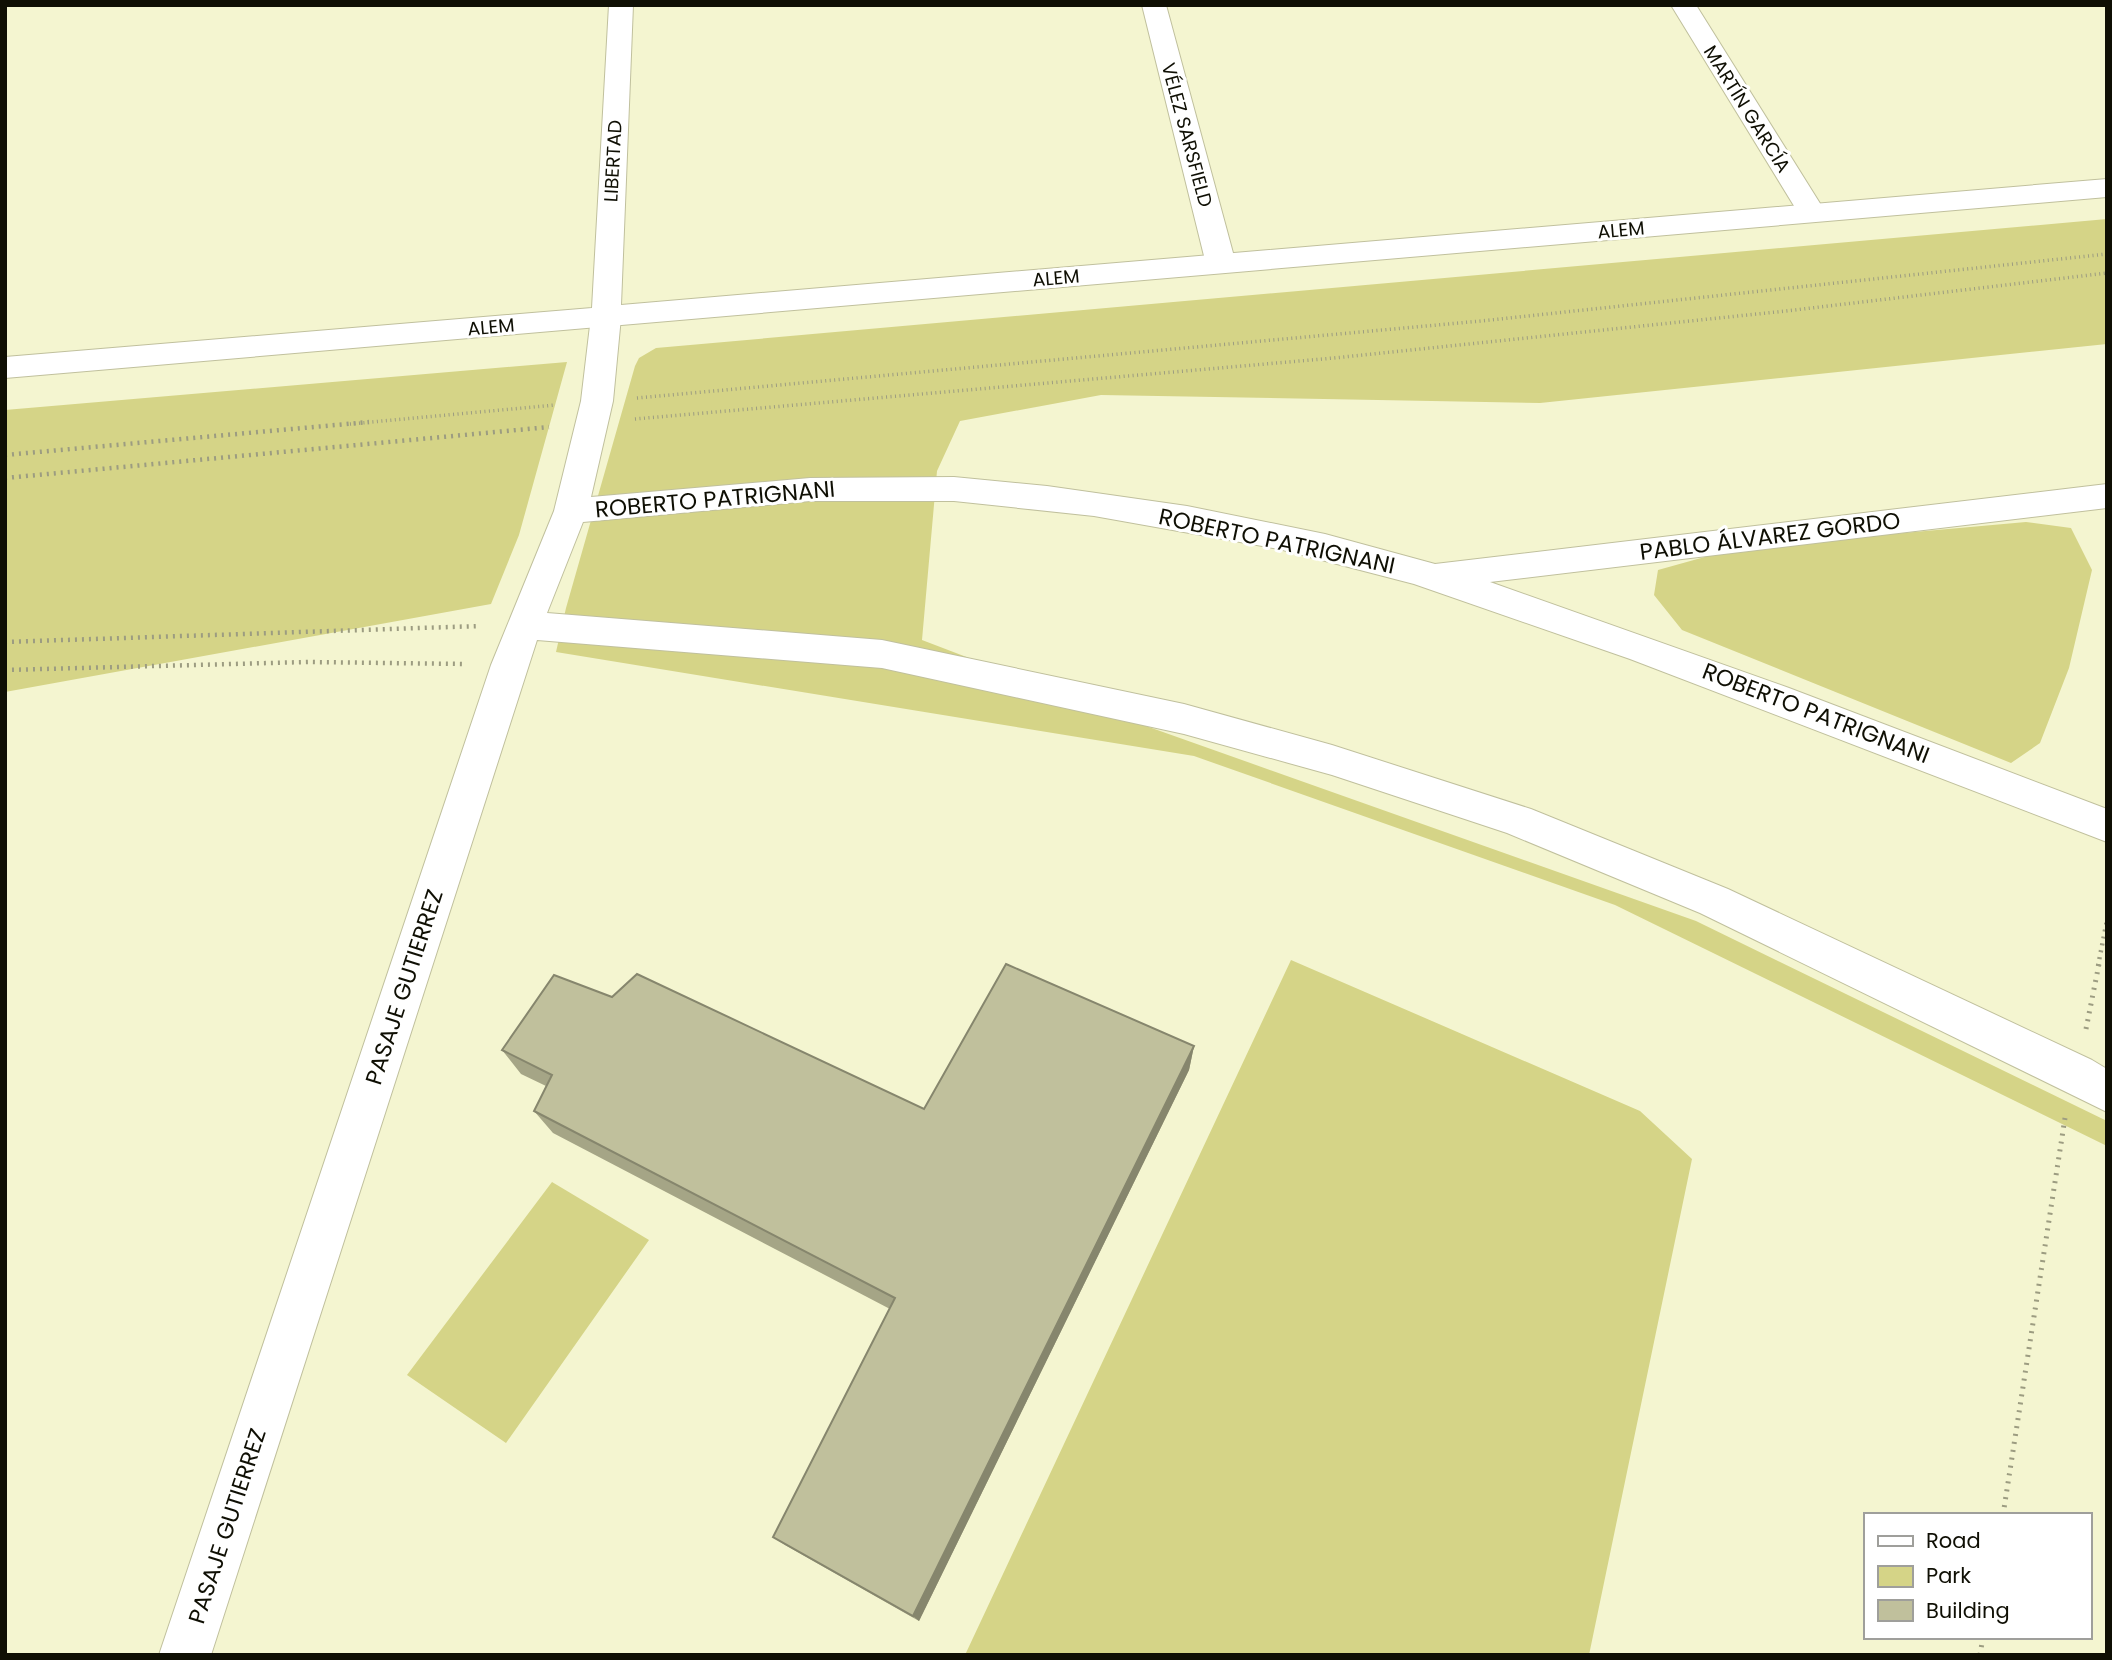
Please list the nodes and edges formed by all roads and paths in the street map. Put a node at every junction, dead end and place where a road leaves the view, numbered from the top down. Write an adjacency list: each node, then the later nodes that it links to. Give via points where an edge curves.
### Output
1 (621, 5): 9 (street, LIBERTAD)
2 (1154, 5): 7 (street, VÉLEZ SARSFIELD)
3 (1683, 5): 5 (street, MARTÍN GARCÍA)
4 (2107, 188): 5 (street, ALEM)
5 (1812, 213): 7 (street, ALEM)
6 (2107, 254): 11 (path)
7 (1221, 264): 9 (street, ALEM)
8 (2107, 273): 11 (path, via 1334,358)
9 (606, 317): 10 (street, ALEM); 11 (street, PASAJE GUTIERREZ)
10 (5, 368)
11 (595, 412): 12 (path); 13 (path); 15 (street, PASAJE GUTIERREZ)
12 (5, 455)
13 (5, 478)
14 (2107, 496): 16 (street, PABLO ÁLVAREZ GORDO)
15 (571, 511): 16 (street, ROBERTO PATRIGNANI, via 840,488 950,489 1040,497 1199,522 1326,547); 17 (street, PASAJE GUTIERREZ)
16 (1433, 576): 21 (street, ROBERTO PATRIGNANI, via 1724,677)
17 (524, 625): 18 (path); 19 (street, PASAJE GUTIERREZ); 23 (street, via 882,654 1184,719 1332,760 1517,820 1714,901)
18 (5, 642)
19 (509, 664): 20 (path, via 308,662); 26 (street, PASAJE GUTIERREZ)
20 (5, 670)
21 (2107, 826)
22 (2107, 920): 23 (path)
23 (2092, 1083)
24 (2066, 1110): 25 (path)
25 (2003, 1513)
26 (185, 1655)

